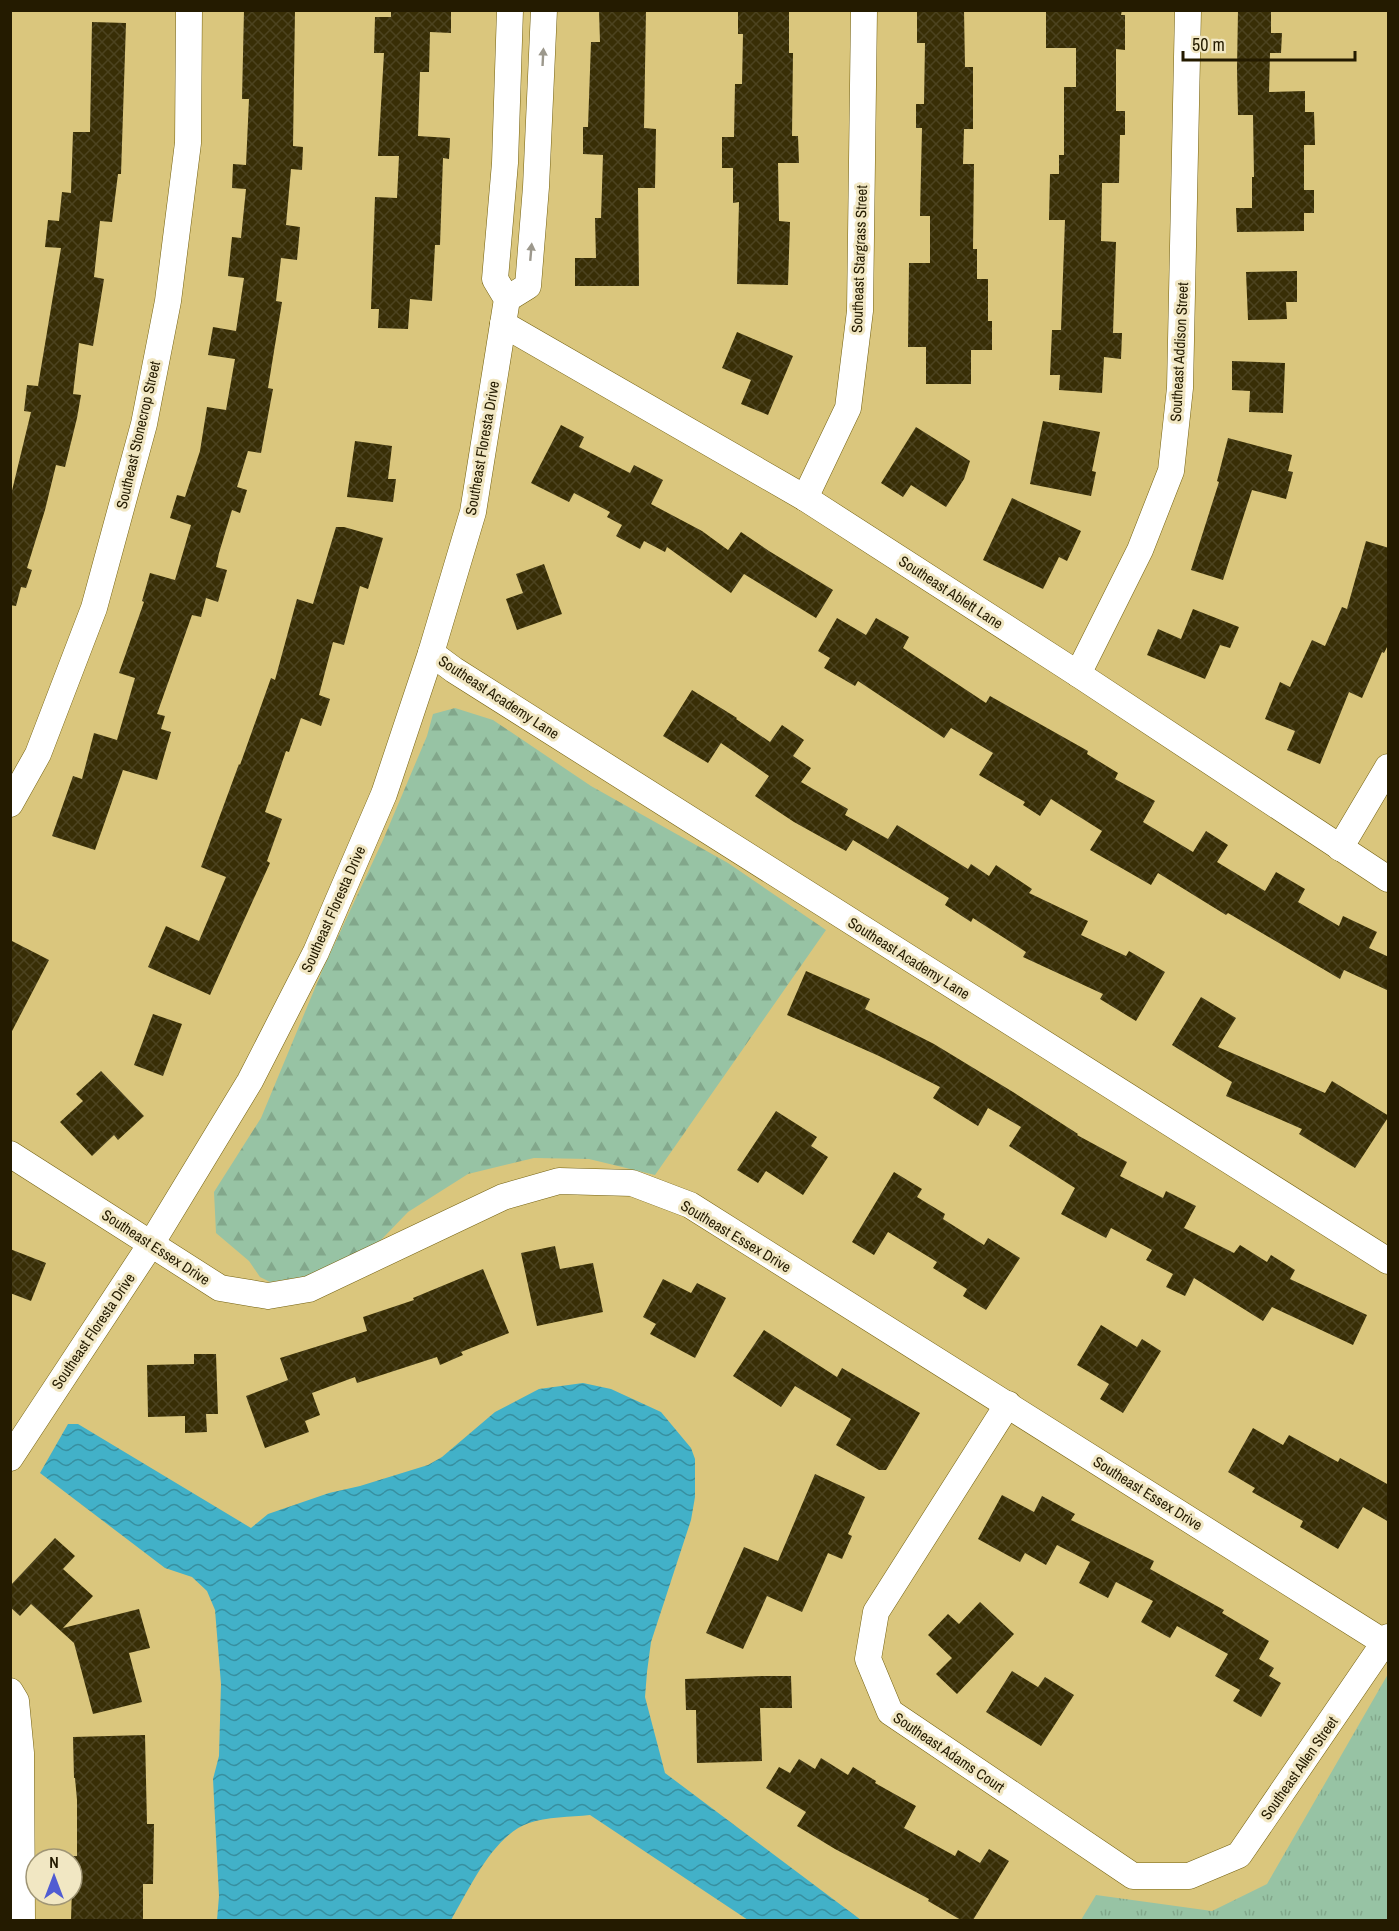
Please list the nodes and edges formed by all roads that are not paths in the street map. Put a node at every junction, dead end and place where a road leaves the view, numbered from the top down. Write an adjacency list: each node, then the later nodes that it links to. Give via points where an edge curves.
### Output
1 (189, 10): 12 (street, Southeast Stonecrop Street, via 188,143 168,301 144,424 94,608 38,754)
2 (510, 10): 6 (street, via 495,279)
3 (544, 10): 6 (street, one-way to 3, via 528,286)
4 (864, 10): 8 (street, Southeast Stargrass Street, via 860,311 848,408)
5 (1188, 10): 10 (street, Southeast Addison Street, via 1180,388 1171,471 1140,550)
6 (507, 298): 7 (street, Southeast Floresta Drive)
7 (502, 324): 8 (street, Southeast Ablett Lane); 9 (street, Southeast Floresta Drive, via 473,512)
8 (805, 498): 10 (street, Southeast Ablett Lane)
9 (431, 653): 16 (street, Southeast Floresta Drive, via 384,794 316,952 250,1080); 17 (street, Southeast Academy Lane)
10 (1078, 674): 13 (street, Southeast Ablett Lane)
11 (1389, 767): 13 (street)
12 (10, 804)
13 (1340, 848): 14 (street, Southeast Ablett Lane)
14 (1389, 879)
15 (10, 1154): 16 (street, Southeast Essex Drive)
16 (151, 1244): 18 (street, Southeast Essex Drive, via 220,1288 268,1296 309,1289 503,1197 559,1181 632,1183 690,1205); 19 (street, Southeast Floresta Drive)
17 (1389, 1261)
18 (1008, 1404): 20 (street, Southeast Essex Drive); 22 (street, Southeast Adams Court, via 876,1612 868,1659 890,1712 1123,1870 1133,1876)
19 (10, 1458)
20 (1387, 1640): 22 (street, Southeast Allen Street, via 1239,1855)
21 (10, 1691): 23 (street, via 16,1701 21,1753)
22 (1189, 1876)
23 (22, 1920)

